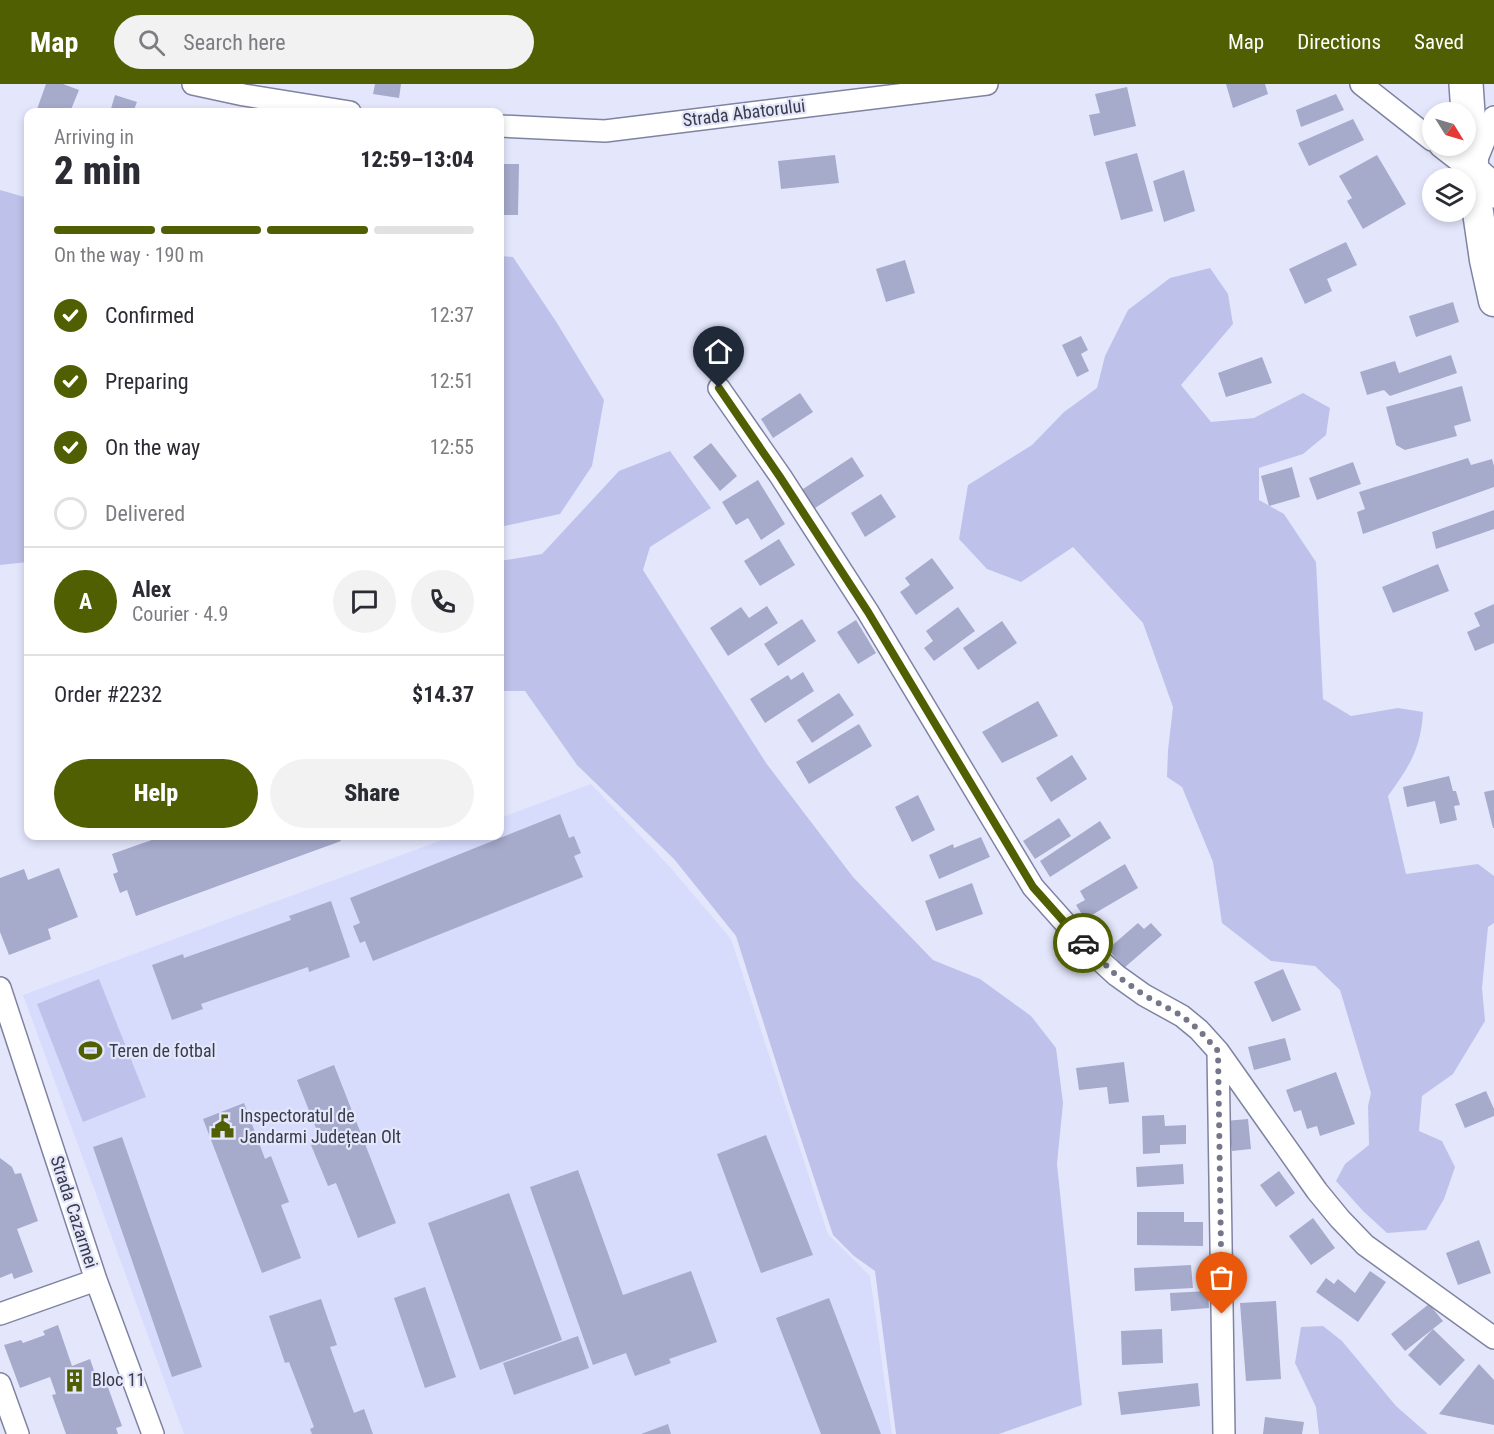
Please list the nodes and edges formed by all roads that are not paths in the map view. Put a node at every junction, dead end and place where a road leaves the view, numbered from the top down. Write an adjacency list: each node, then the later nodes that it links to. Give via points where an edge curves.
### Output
1 (193, 84): 6 (street)
2 (987, 84): 5 (street, Strada Abatorului)
3 (1361, 84): 9 (street)
4 (1466, 84): 11 (main road)
5 (965, 85): 8 (street, Strada Abatorului, via 605,131)
6 (325, 108)
7 (1494, 117): 11 (street)
8 (504, 126)
9 (1422, 132)
10 (1452, 156): 11 (street)
11 (1483, 181): 12 (main road, via 1486,266)
12 (1494, 301)
13 (719, 388): 15 (street, via 868,612 1033,887 1116,975 1182,1016)
14 (0, 988): 16 (street, Strada Cazarmei)
15 (1218, 1051): 18 (street, via 1317,1191 1365,1245); 22 (street)
16 (96, 1280): 17 (street); 21 (street, Strada Cazarmei)
17 (0, 1314)
18 (1494, 1338)
19 (0, 1384): 20 (street)
20 (18, 1434)
21 (153, 1434)
22 (1224, 1434)

